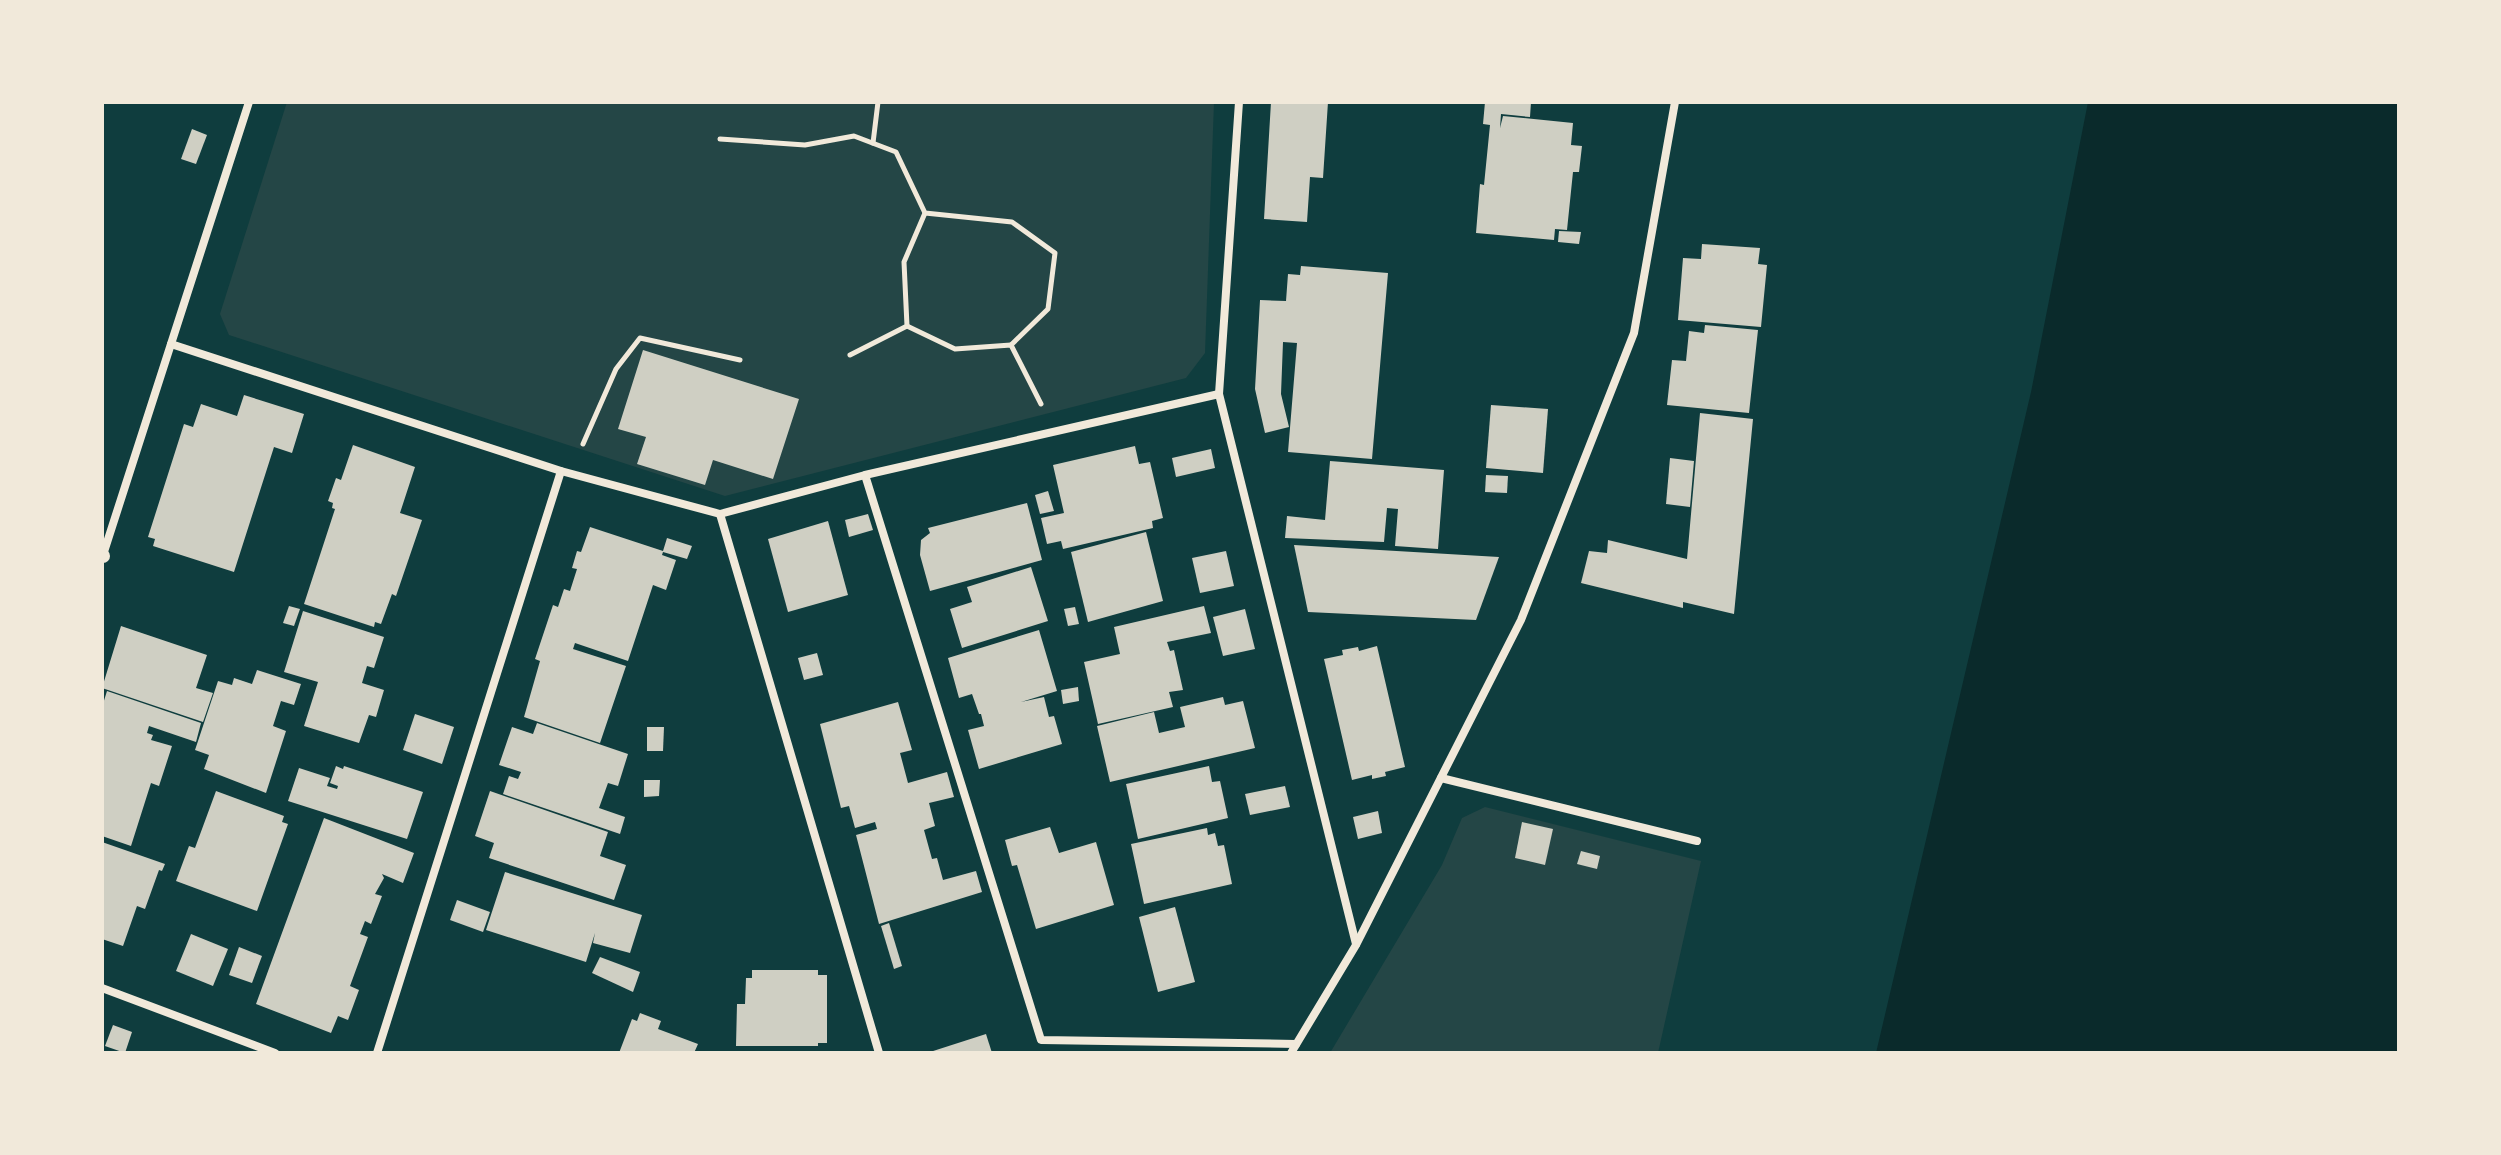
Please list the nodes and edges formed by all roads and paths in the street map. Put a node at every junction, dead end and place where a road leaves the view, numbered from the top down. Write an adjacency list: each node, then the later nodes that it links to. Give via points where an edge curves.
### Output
1 (249, 102): 9 (street)
2 (878, 102): 6 (path)
3 (1239, 102): 13 (street)
4 (1675, 102): 20 (street, via 1634,333 1521,620)
5 (720, 139): 6 (path, via 805,145 854,136)
6 (873, 143): 7 (path, via 896,152)
7 (925, 213): 8 (path, via 904,262); 10 (path, via 1012,222 1055,253 1048,309)
8 (907, 326): 10 (path, via 955,349); 11 (path)
9 (171, 344): 16 (street); 19 (street)
10 (1011, 345): 14 (path)
11 (850, 355)
12 (740, 360): 15 (path, via 640,338 616,369)
13 (1219, 394): 17 (street); 22 (street)
14 (1046, 413)
15 (580, 449)
16 (561, 471): 18 (street); 26 (street)
17 (865, 475): 18 (street); 24 (street, via 1041,1040)
18 (720, 514): 27 (street)
19 (102, 557)
20 (1441, 778): 21 (street); 22 (street)
21 (1697, 841)
22 (1356, 945): 24 (street)
23 (102, 988): 25 (street)
24 (1296, 1044): 28 (street)
25 (275, 1053)
26 (377, 1053)
27 (879, 1053)
28 (1291, 1053)

